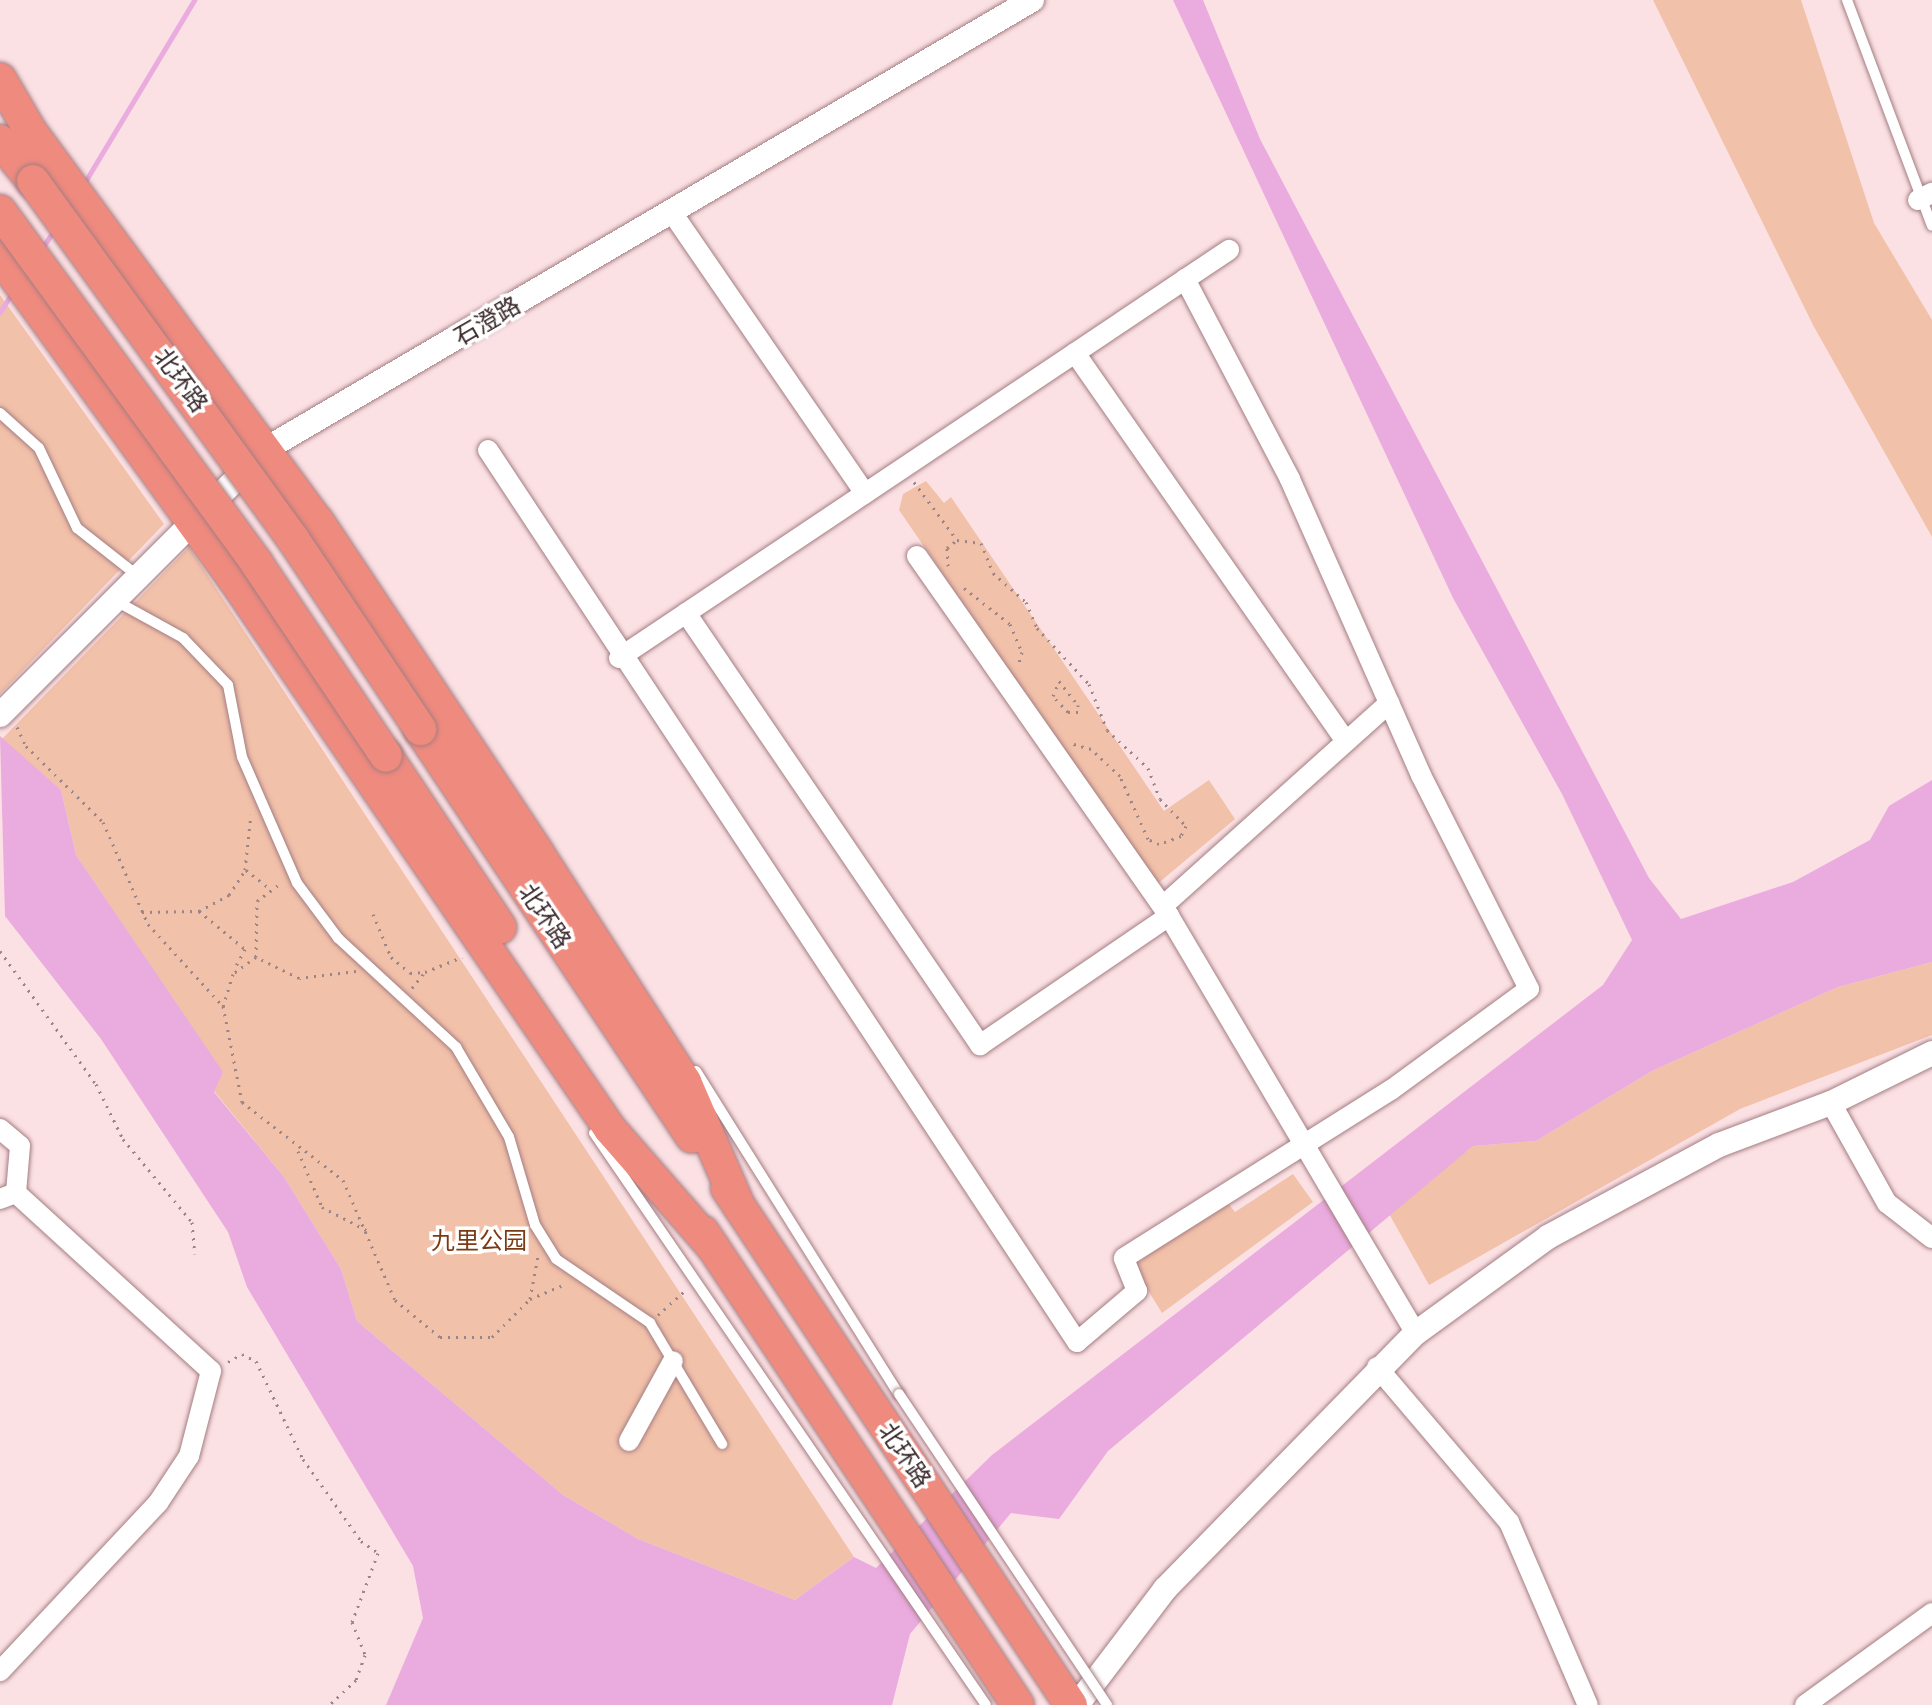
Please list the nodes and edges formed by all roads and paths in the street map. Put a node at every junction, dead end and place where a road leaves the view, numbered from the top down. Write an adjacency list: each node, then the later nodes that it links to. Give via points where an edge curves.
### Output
1 (1032, 0): 9 (street, 石澄路)
2 (1847, 0): 7 (lane)
3 (0, 79): 5 (highway)
4 (0, 94): 5 (highway)
5 (37, 139): 16 (highway)
6 (0, 141): 57 (highway, 北环路, bridge, via 267,502)
7 (1925, 196): 10 (lane)
8 (0, 211): 61 (highway, 北环路, bridge, via 257,564)
9 (673, 214): 16 (street, 石澄路); 19 (street)
10 (1932, 226)
11 (1229, 250): 13 (street)
12 (0, 256): 20 (highway)
13 (1185, 279): 14 (street); 28 (street, via 1290,479)
14 (1075, 353): 18 (street); 31 (street)
15 (0, 413): 23 (lane, via 39,448 77,528)
16 (266, 449): 20 (street, 石澄路); 35 (highway)
17 (488, 450): 26 (street)
18 (908, 464): 19 (street); 21 (path, via 920,499 935,504)
19 (865, 493): 25 (street)
20 (191, 519): 23 (street, 石澄路); 34 (highway)
21 (957, 540): 27 (path, via 947,548 949,570 1010,624 1022,652); 32 (path, via 981,543 993,573 1026,602 1047,641 1077,667 1107,730 1135,751 1160,799 1186,826 1181,836 1159,844 1148,839 1120,776 1091,749 1063,744)
22 (917, 556): 27 (street)
23 (138, 576): 24 (street, 石澄路)
24 (114, 600): 29 (street, 石澄路); 33 (lane, via 183,638 228,685)
25 (686, 613): 26 (street); 40 (street, via 980,1045)
26 (619, 658): 54 (street, via 1077,1342 1137,1291 1124,1258)
27 (1013, 689): 32 (street)
28 (1389, 703): 31 (street); 54 (street, via 1529,989 1391,1090)
29 (4, 712): 41 (path, via 26,746 103,822)
30 (1068, 712): 30 (path, via 1053,696 1059,681 1078,705)
31 (1343, 737): 40 (street)
32 (1055, 750): 40 (street)
33 (250, 778): 36 (path); 37 (lane)
34 (400, 825): 44 (lane, 北环路); 61 (highway, via 610,1129)
35 (537, 852): 57 (highway, via 685,1082); 71 (lane, 北环路, via 592,911)
36 (245, 870): 38 (path); 39 (path, via 229,895)
37 (297, 883): 38 (path); 46 (lane)
38 (268, 887): 45 (path, via 257,901)
39 (199, 911): 41 (path); 48 (path, via 245,949)
40 (1166, 911): 54 (street)
41 (142, 912): 50 (path)
42 (373, 914): 47 (path, via 391,957 410,973)
43 (0, 951): 62 (path, via 96,1084 123,1139 192,1222)
44 (475, 954): 47 (path); 63 (lane, 北环路)
45 (256, 957): 46 (path, via 299,978 324,980); 48 (path)
46 (367, 966): 49 (lane)
47 (425, 972): 49 (path)
48 (233, 974): 50 (path)
49 (405, 997): 59 (lane, via 456,1047 502,1126)
50 (223, 1006): 55 (path, via 242,1102)
51 (1932, 1053): 52 (street)
52 (1831, 1103): 60 (street, via 1887,1203); 67 (street, via 1719,1145 1548,1237)
53 (0, 1129): 56 (street, via 20,1146)
54 (1302, 1142): 67 (street)
55 (298, 1151): 58 (path, via 343,1180); 58 (path, via 322,1207)
56 (8, 1196): 70 (street)
57 (739, 1206): 71 (highway, 北环路)
58 (366, 1230): 65 (path, via 395,1300 440,1337 492,1337)
59 (541, 1234): 64 (lane, via 556,1259); 65 (path)
60 (1932, 1238)
61 (713, 1247): 74 (highway, 北环路)
62 (195, 1254)
63 (699, 1278): 66 (path); 74 (lane, 北环路)
64 (590, 1286): 65 (path, via 556,1284); 66 (lane)
65 (530, 1299)
66 (650, 1323): 68 (lane)
67 (1416, 1333): 69 (street)
68 (673, 1361): 72 (street); 73 (lane)
69 (1377, 1367): 80 (street, via 1165,1589); 82 (street, via 1509,1522)
70 (211, 1371): 76 (street, via 189,1456 158,1503); 77 (path, via 242,1354 256,1361 303,1459 361,1541 378,1553 352,1622 365,1655 356,1680)
71 (890, 1406): 80 (highway, 北环路); 81 (lane, 北环路, bridge)
72 (629, 1441)
73 (722, 1444)
74 (843, 1465): 78 (lane, 北环路); 79 (highway, 北环路)
75 (1932, 1613): 83 (street)
76 (0, 1671)
77 (329, 1705)
78 (986, 1705)
79 (1018, 1705)
80 (1074, 1705)
81 (1107, 1705)
82 (1588, 1705)
83 (1805, 1705)

